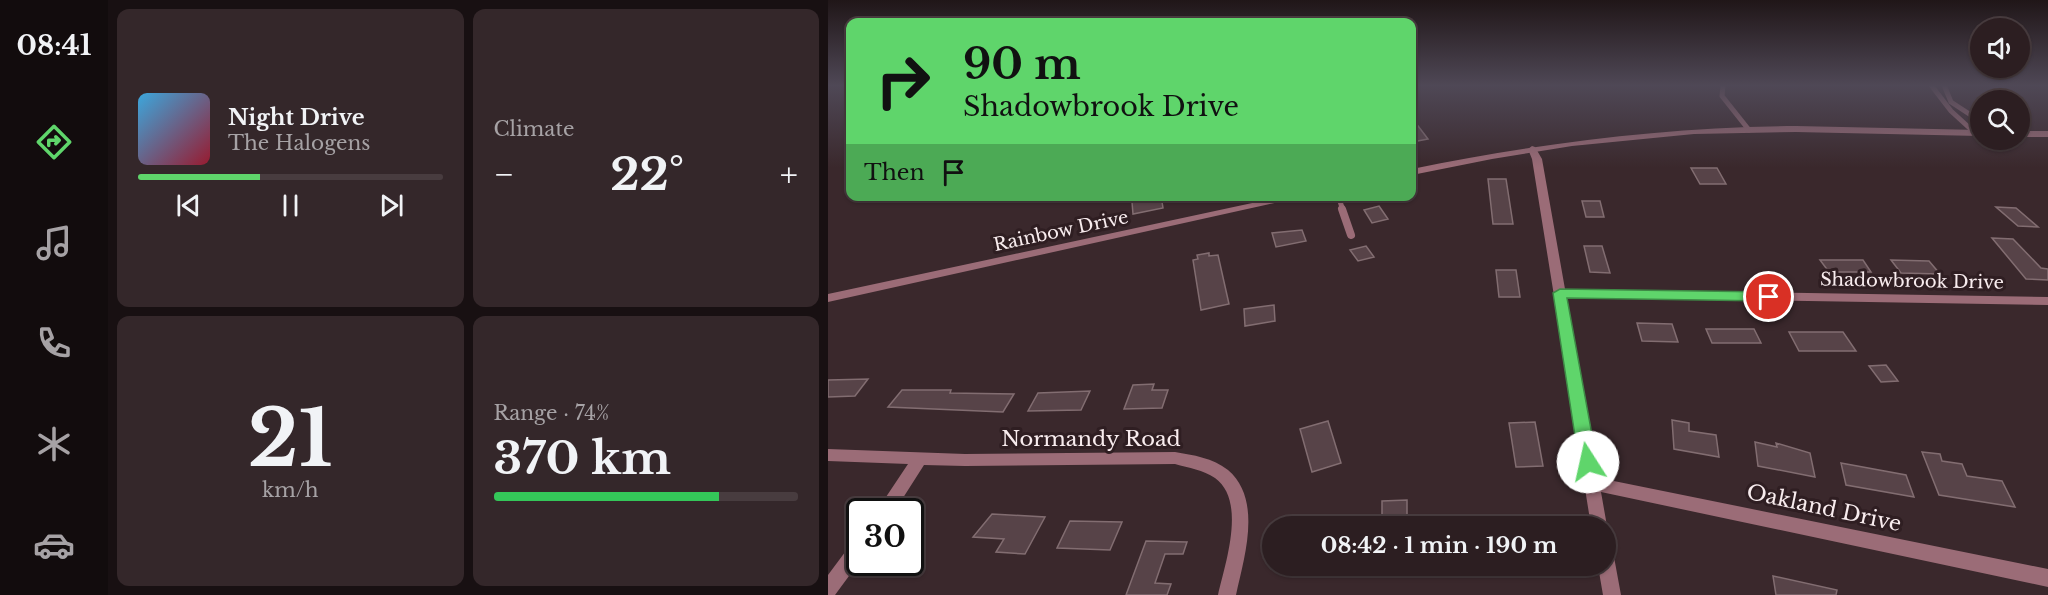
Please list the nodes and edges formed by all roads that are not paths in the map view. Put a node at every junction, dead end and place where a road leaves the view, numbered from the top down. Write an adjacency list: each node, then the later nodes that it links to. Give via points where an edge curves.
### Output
1 (1735, 113): 4 (lane)
2 (1954, 113): 3 (lane)
3 (1970, 127)
4 (1749, 130): 5 (street); 8 (street, via 1639,136)
5 (1970, 133)
6 (2030, 134): 7 (street)
7 (2048, 134)
8 (1532, 148): 9 (street); 13 (street)
9 (1416, 171)
10 (1278, 201): 14 (street, Rainbow Drive)
11 (1340, 201): 12 (lane)
12 (1351, 235)
13 (1560, 293): 15 (street, Shadowbrook Drive); 18 (street)
14 (828, 298)
15 (2048, 301)
16 (828, 455): 17 (street, Normandy Road)
17 (921, 457): 19 (street); 25 (street, Normandy Road, via 1196,460 1224,474 1240,503 1241,529)
18 (1592, 483): 20 (street); 23 (street, Oakland Drive)
19 (893, 498)
20 (1597, 516)
21 (846, 565): 24 (street)
22 (1608, 576): 26 (street)
23 (2048, 578)
24 (828, 590)
25 (1227, 595)
26 (1612, 595)

